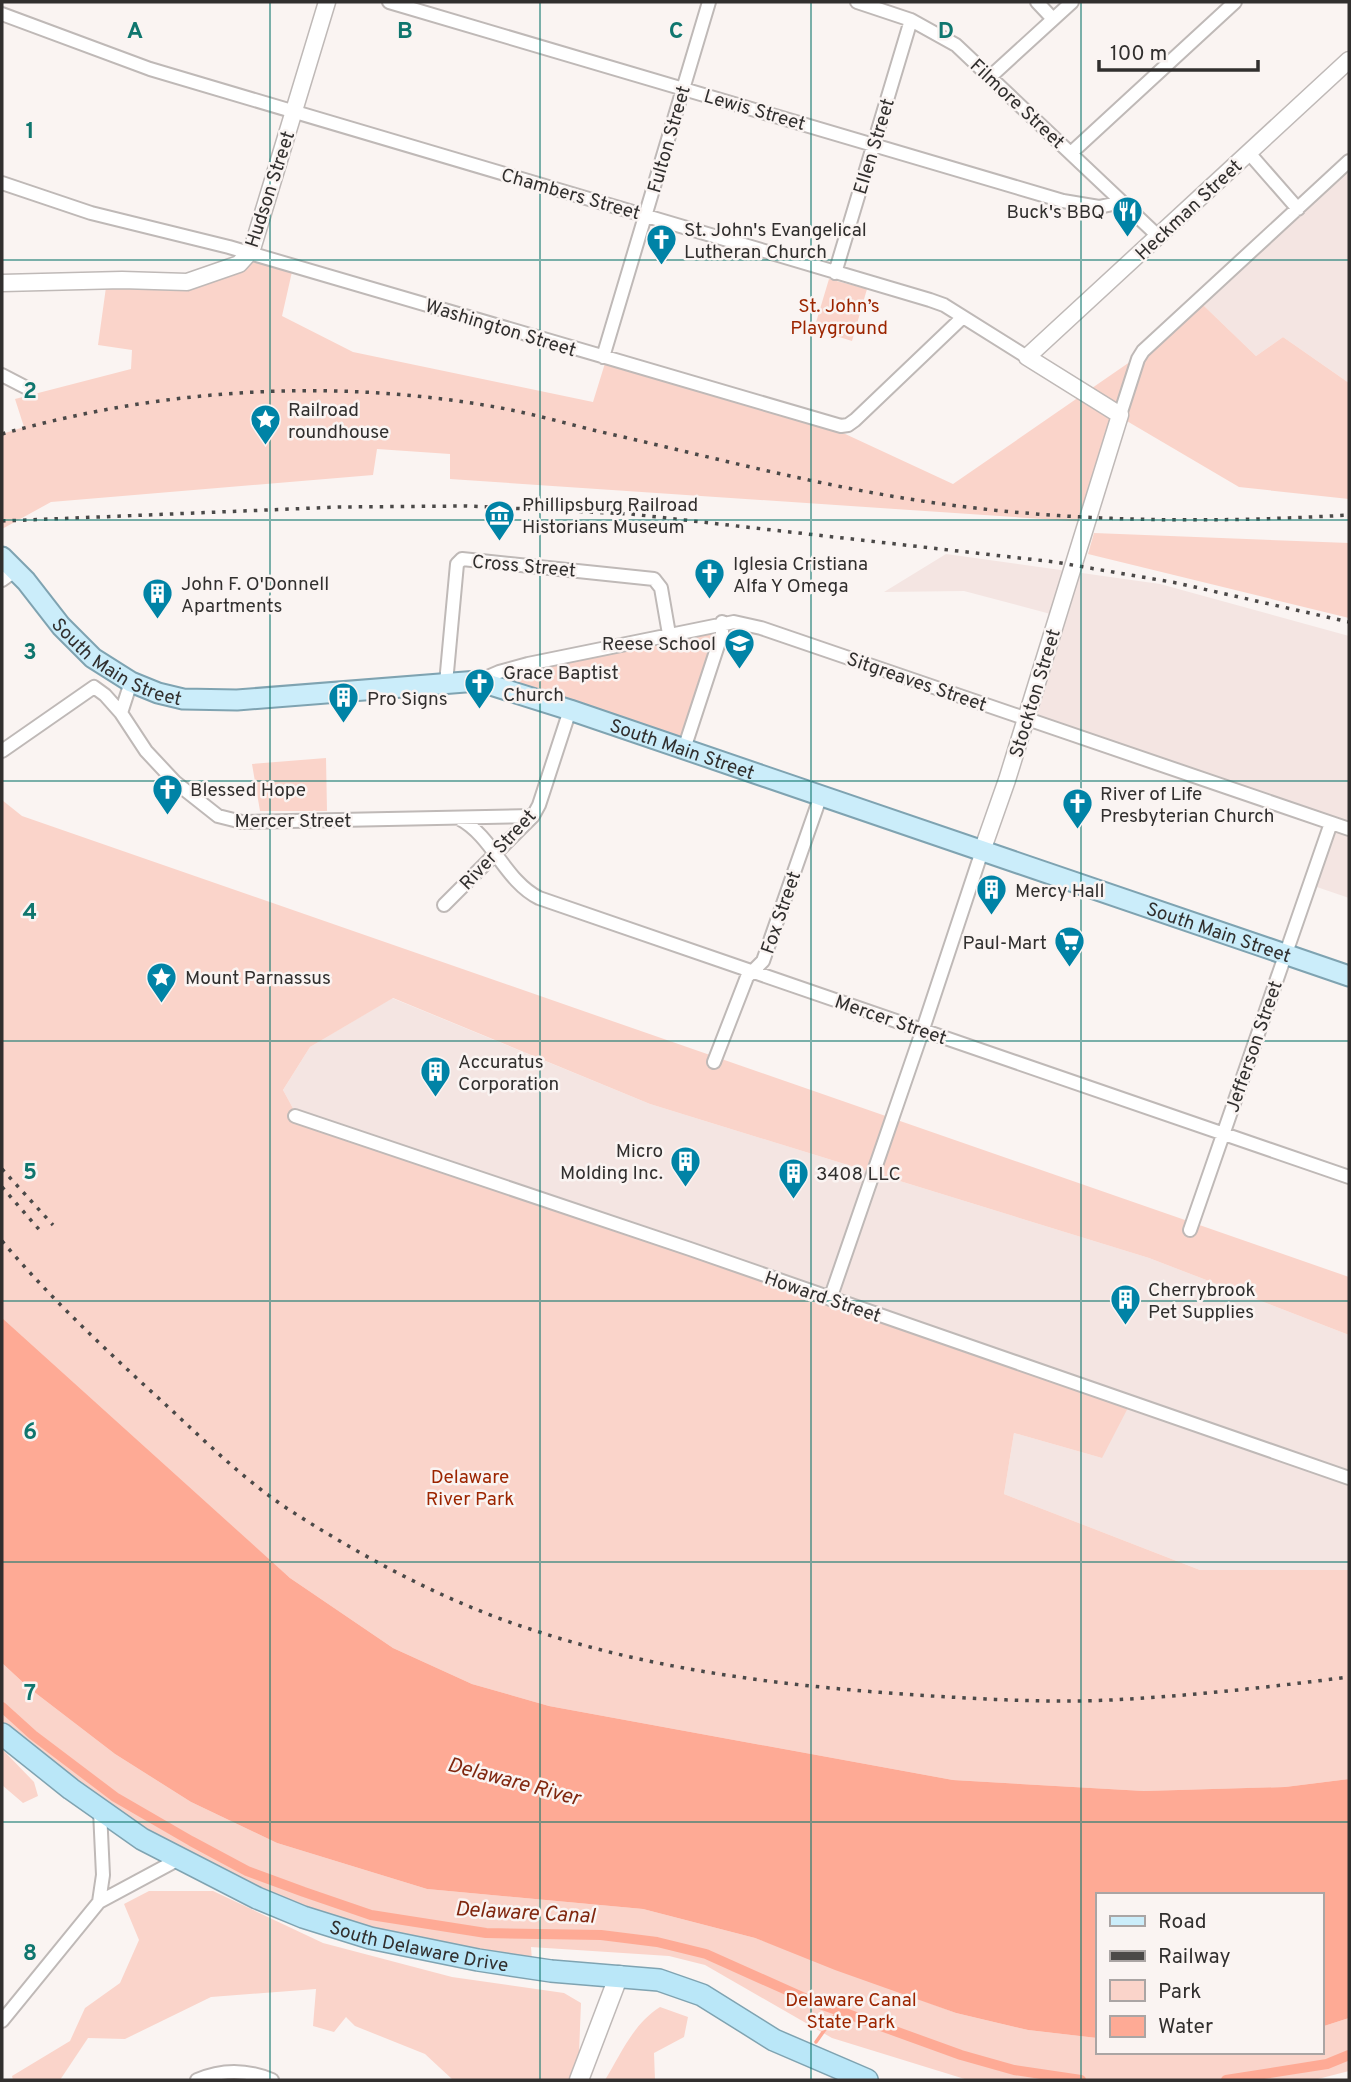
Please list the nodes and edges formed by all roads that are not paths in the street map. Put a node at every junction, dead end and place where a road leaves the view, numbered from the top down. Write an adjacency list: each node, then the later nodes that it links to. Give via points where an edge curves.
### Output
1 (327, 2): 15 (street, Hudson Street)
2 (390, 2): 14 (street, Lewis Street)
3 (709, 2): 14 (street, Fulton Street)
4 (857, 2): 8 (street, Filmore Street)
5 (1037, 2): 10 (street)
6 (1072, 2): 10 (street)
7 (1235, 2): 17 (street)
8 (882, 5): 11 (street, Filmore Street)
9 (2, 14): 15 (street, Chambers Street, via 150,69)
10 (1053, 19): 13 (street)
11 (911, 20): 13 (street, Filmore Street, via 947,38); 16 (street, Ellen Street)
12 (1349, 60): 18 (street, Heckman Street)
13 (990, 77): 17 (street, Filmore Street)
14 (682, 88): 16 (street, Lewis Street); 23 (street, Fulton Street)
15 (294, 111): 23 (street, Chambers Street); 25 (street, Hudson Street)
16 (874, 144): 21 (street, Lewis Street, via 1063,201 1099,207); 26 (street, Ellen Street)
17 (1070, 153): 21 (street, Filmore Street)
18 (1249, 153): 22 (street); 24 (street, Heckman Street)
19 (1349, 161): 22 (street, Stockton Street)
20 (2, 183): 25 (street, Washington Street, via 91,213)
21 (1122, 202): 24 (street, Filmore Street)
22 (1298, 209): 33 (street, Stockton Street, via 1143,351)
23 (646, 215): 26 (street, Chambers Street); 29 (street, Fulton Street)
24 (1158, 236): 30 (street, Heckman Street)
25 (249, 253): 27 (street, Hudson Street, via 239,264 187,282); 29 (street, Washington Street)
26 (835, 273): 28 (street, Chambers Street, via 937,303)
27 (2, 283)
28 (963, 317): 29 (street, Washington Street, via 848,425); 30 (street, Chambers Street)
29 (603, 357)
30 (1027, 357): 33 (street, Chambers Street)
31 (2, 375): 32 (street)
32 (27, 388)
33 (1120, 415): 42 (street, Stockton Street)
34 (7, 569): 38 (main road, South Main Street, via 93,659)
35 (723, 622): 36 (street, Sitgreaves Street); 42 (street, Sitgreaves Street, via 761,628); 43 (street)
36 (669, 634): 37 (street, Sitgreaves Street, via 528,664); 39 (street, Cross Street, via 661,588 654,579 462,559 457,564)
37 (478, 681): 39 (main road, South Main Street); 40 (main road, South Main Street)
38 (131, 682): 39 (main road, South Main Street, via 183,699 237,700); 41 (street)
39 (446, 683)
40 (570, 710): 43 (main road, South Main Street); 46 (street, River Street)
41 (121, 713): 44 (street, Mercer Street, via 98,688 90,688); 47 (street, Mercer Street, via 161,769 223,819)
42 (1024, 718): 48 (street, Sitgreaves Street); 50 (street, Stockton Street)
43 (684, 749): 45 (main road, South Main Street)
44 (2, 751)
45 (821, 795): 50 (main road, South Main Street); 54 (street, Fox Street, via 763,961)
46 (533, 816): 47 (street, Mercer Street); 51 (street, River Street)
47 (460, 819): 51 (street, Mercer Street)
48 (1331, 823): 49 (street, Sitgreaves Street); 53 (street, Jefferson Street)
49 (1349, 829)
50 (982, 851): 53 (main road, South Main Street); 56 (street, Stockton Street)
51 (495, 855): 52 (street, River Street); 54 (street, Mercer Street, via 523,888 539,898)
52 (444, 905)
53 (1285, 953): 55 (main road, South Main Street); 59 (street, Jefferson Street)
54 (751, 972): 56 (street, Mercer Street); 57 (street, Fox Street)
55 (1349, 976)
56 (923, 1029): 59 (street, Mercer Street); 62 (street, Stockton Street)
57 (713, 1062)
58 (295, 1116): 62 (street, Howard Street)
59 (1223, 1133): 60 (street, Mercer Street); 61 (street, Jefferson Street)
60 (1349, 1177)
61 (1190, 1230)
62 (830, 1298): 63 (street, Howard Street)
63 (1349, 1478)
64 (2, 1734): 65 (highway, South Delaware Drive)
65 (100, 1811): 66 (highway, South Delaware Drive); 67 (street, via 103,1875)
66 (179, 1859): 67 (street); 68 (highway, South Delaware Drive, via 289,1911 370,1938 514,1966)
67 (99, 1902): 69 (street)
68 (619, 1975): 72 (main road); 73 (highway, South Delaware Drive, via 688,1989 774,2040)
69 (2, 2021)
70 (197, 2080): 71 (street, via 230,2071)
71 (272, 2080)
72 (579, 2080)
73 (867, 2080)

